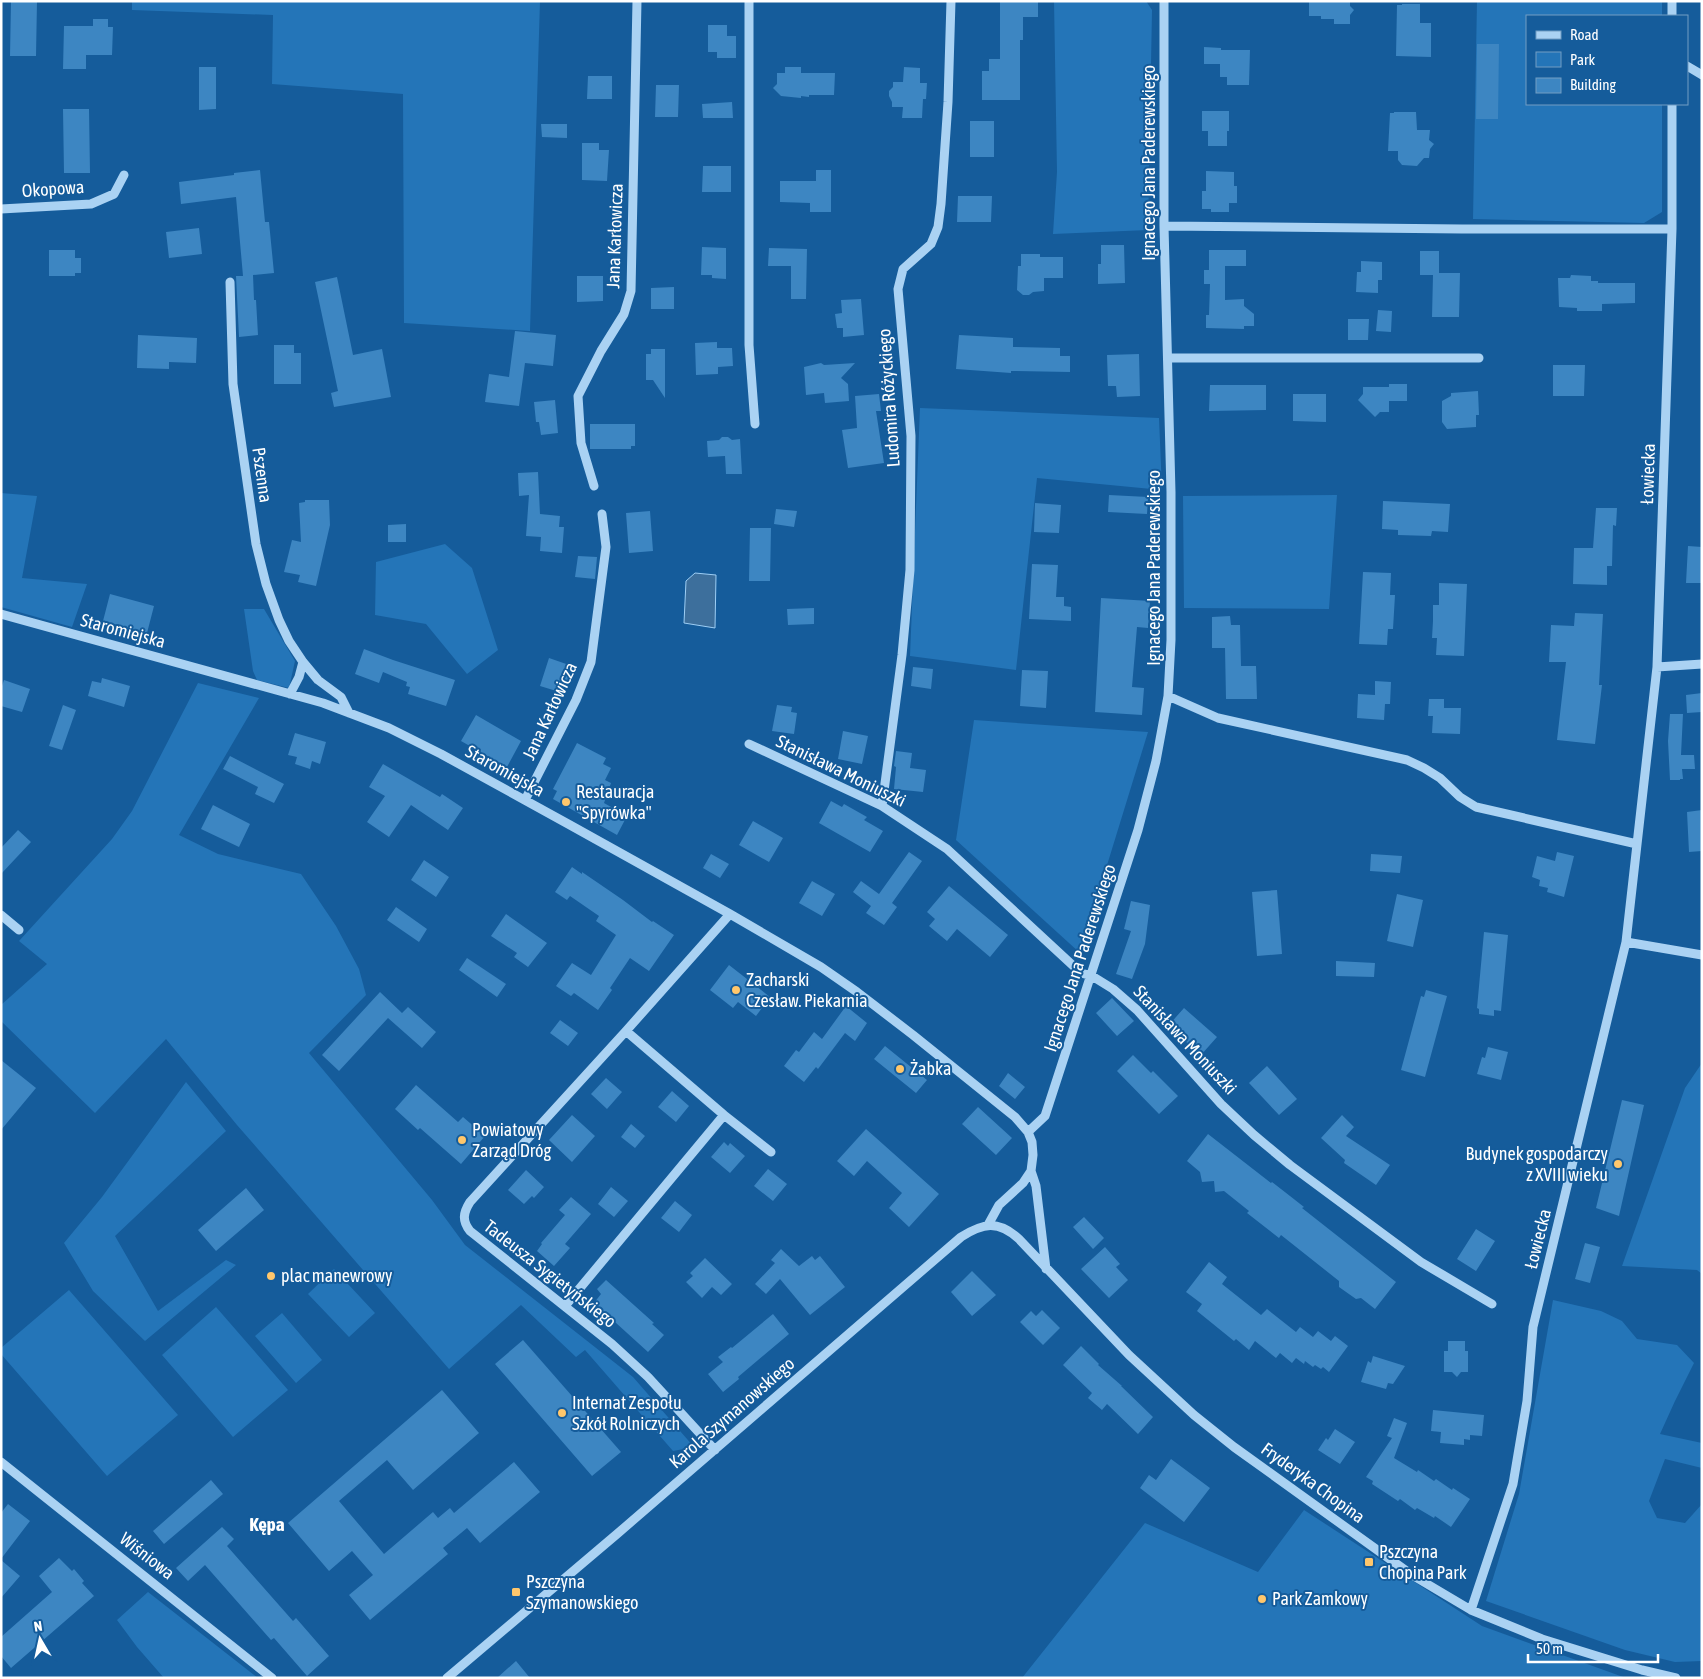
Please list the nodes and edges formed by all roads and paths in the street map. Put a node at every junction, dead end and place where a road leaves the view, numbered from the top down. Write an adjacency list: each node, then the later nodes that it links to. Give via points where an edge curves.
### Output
1 (637, 1): 18 (street, Jana Karłowicza, via 632,291 624,314 578,396 581,443)
2 (749, 1): 17 (street, via 749,345)
3 (951, 1): 29 (street, Ludomira Różyckiego, via 948,102 938,227 931,244 903,269 898,289 911,436 910,570)
4 (1164, 1): 12 (street, Ignacego Jana Paderewskiego)
5 (1672, 1): 6 (street)
6 (1672, 15)
7 (1688, 67): 8 (street)
8 (1702, 75)
9 (1672, 105): 13 (street, Łowiecka)
10 (124, 175): 11 (street, Okopowa, via 114,194 91,204)
11 (1, 209)
12 (1164, 226): 13 (street); 15 (street, Ignacego Jana Paderewskiego)
13 (1672, 229): 23 (street, Łowiecka)
14 (230, 282): 21 (street, Pszenna, via 233,384 256,544 279,620)
15 (1168, 358): 16 (street); 25 (street, Ignacego Jana Paderewskiego, via 1171,640)
16 (1479, 358)
17 (755, 424)
18 (594, 486)
19 (602, 514): 28 (street, Jana Karłowicza, via 606,547 592,662)
20 (1, 614): 24 (street, Staromiejska)
21 (303, 662): 24 (street); 26 (street, Pszenna, via 318,680 341,696)
22 (1702, 664): 23 (street)
23 (1657, 667): 30 (street, Łowiecka)
24 (290, 694): 26 (street, Staromiejska)
25 (1168, 696): 30 (street, via 1218,718 1407,760 1440,778 1476,807); 36 (street, Ignacego Jana Paderewskiego, via 1138,830)
26 (350, 713): 28 (street, Staromiejska, via 389,728)
27 (750, 744): 29 (street, Stanisława Moniuszki)
28 (525, 800): 31 (street, Staromiejska)
29 (882, 806): 36 (street, Stanisława Moniuszki, via 947,849 1081,973)
30 (1637, 844): 34 (street, Łowiecka)
31 (730, 914): 37 (street, Tadeusza Sygietyńskiego); 39 (street, Staromiejska, via 857,992 1015,1117)
32 (1, 916): 33 (street)
33 (19, 930)
34 (1626, 942): 35 (street); 48 (street, Łowiecka, via 1533,1326 1527,1400 1513,1484)
35 (1702, 956)
36 (1092, 976): 39 (street, Ignacego Jana Paderewskiego, via 1045,1116); 44 (street, Stanisława Moniuszki, via 1114,988 1137,1010 1221,1104 1254,1135 1421,1262)
37 (626, 1031): 38 (street); 45 (street, Tadeusza Sygietyńskiego, via 465,1210 465,1225 470,1231)
38 (724, 1115): 40 (street); 45 (street)
39 (1028, 1132): 41 (street, via 1032,1142)
40 (771, 1152)
41 (1032, 1171): 42 (street, via 999,1205); 43 (street)
42 (988, 1225): 43 (street, Fryderyka Chopina, via 1010,1231); 46 (street, Karola Szymanowskiego, via 961,1237)
43 (1046, 1269): 48 (street, Fryderyka Chopina, via 1129,1355 1194,1415 1412,1575)
44 (1492, 1304)
45 (565, 1306): 46 (street, Tadeusza Sygietyńskiego, via 648,1377)
46 (715, 1450): 50 (street, Karola Szymanowskiego)
47 (1, 1462): 49 (street, Wiśniowa)
48 (1471, 1610): 51 (street, Fryderyka Chopina, via 1542,1639)
49 (272, 1678)
50 (447, 1678)
51 (1676, 1678)

